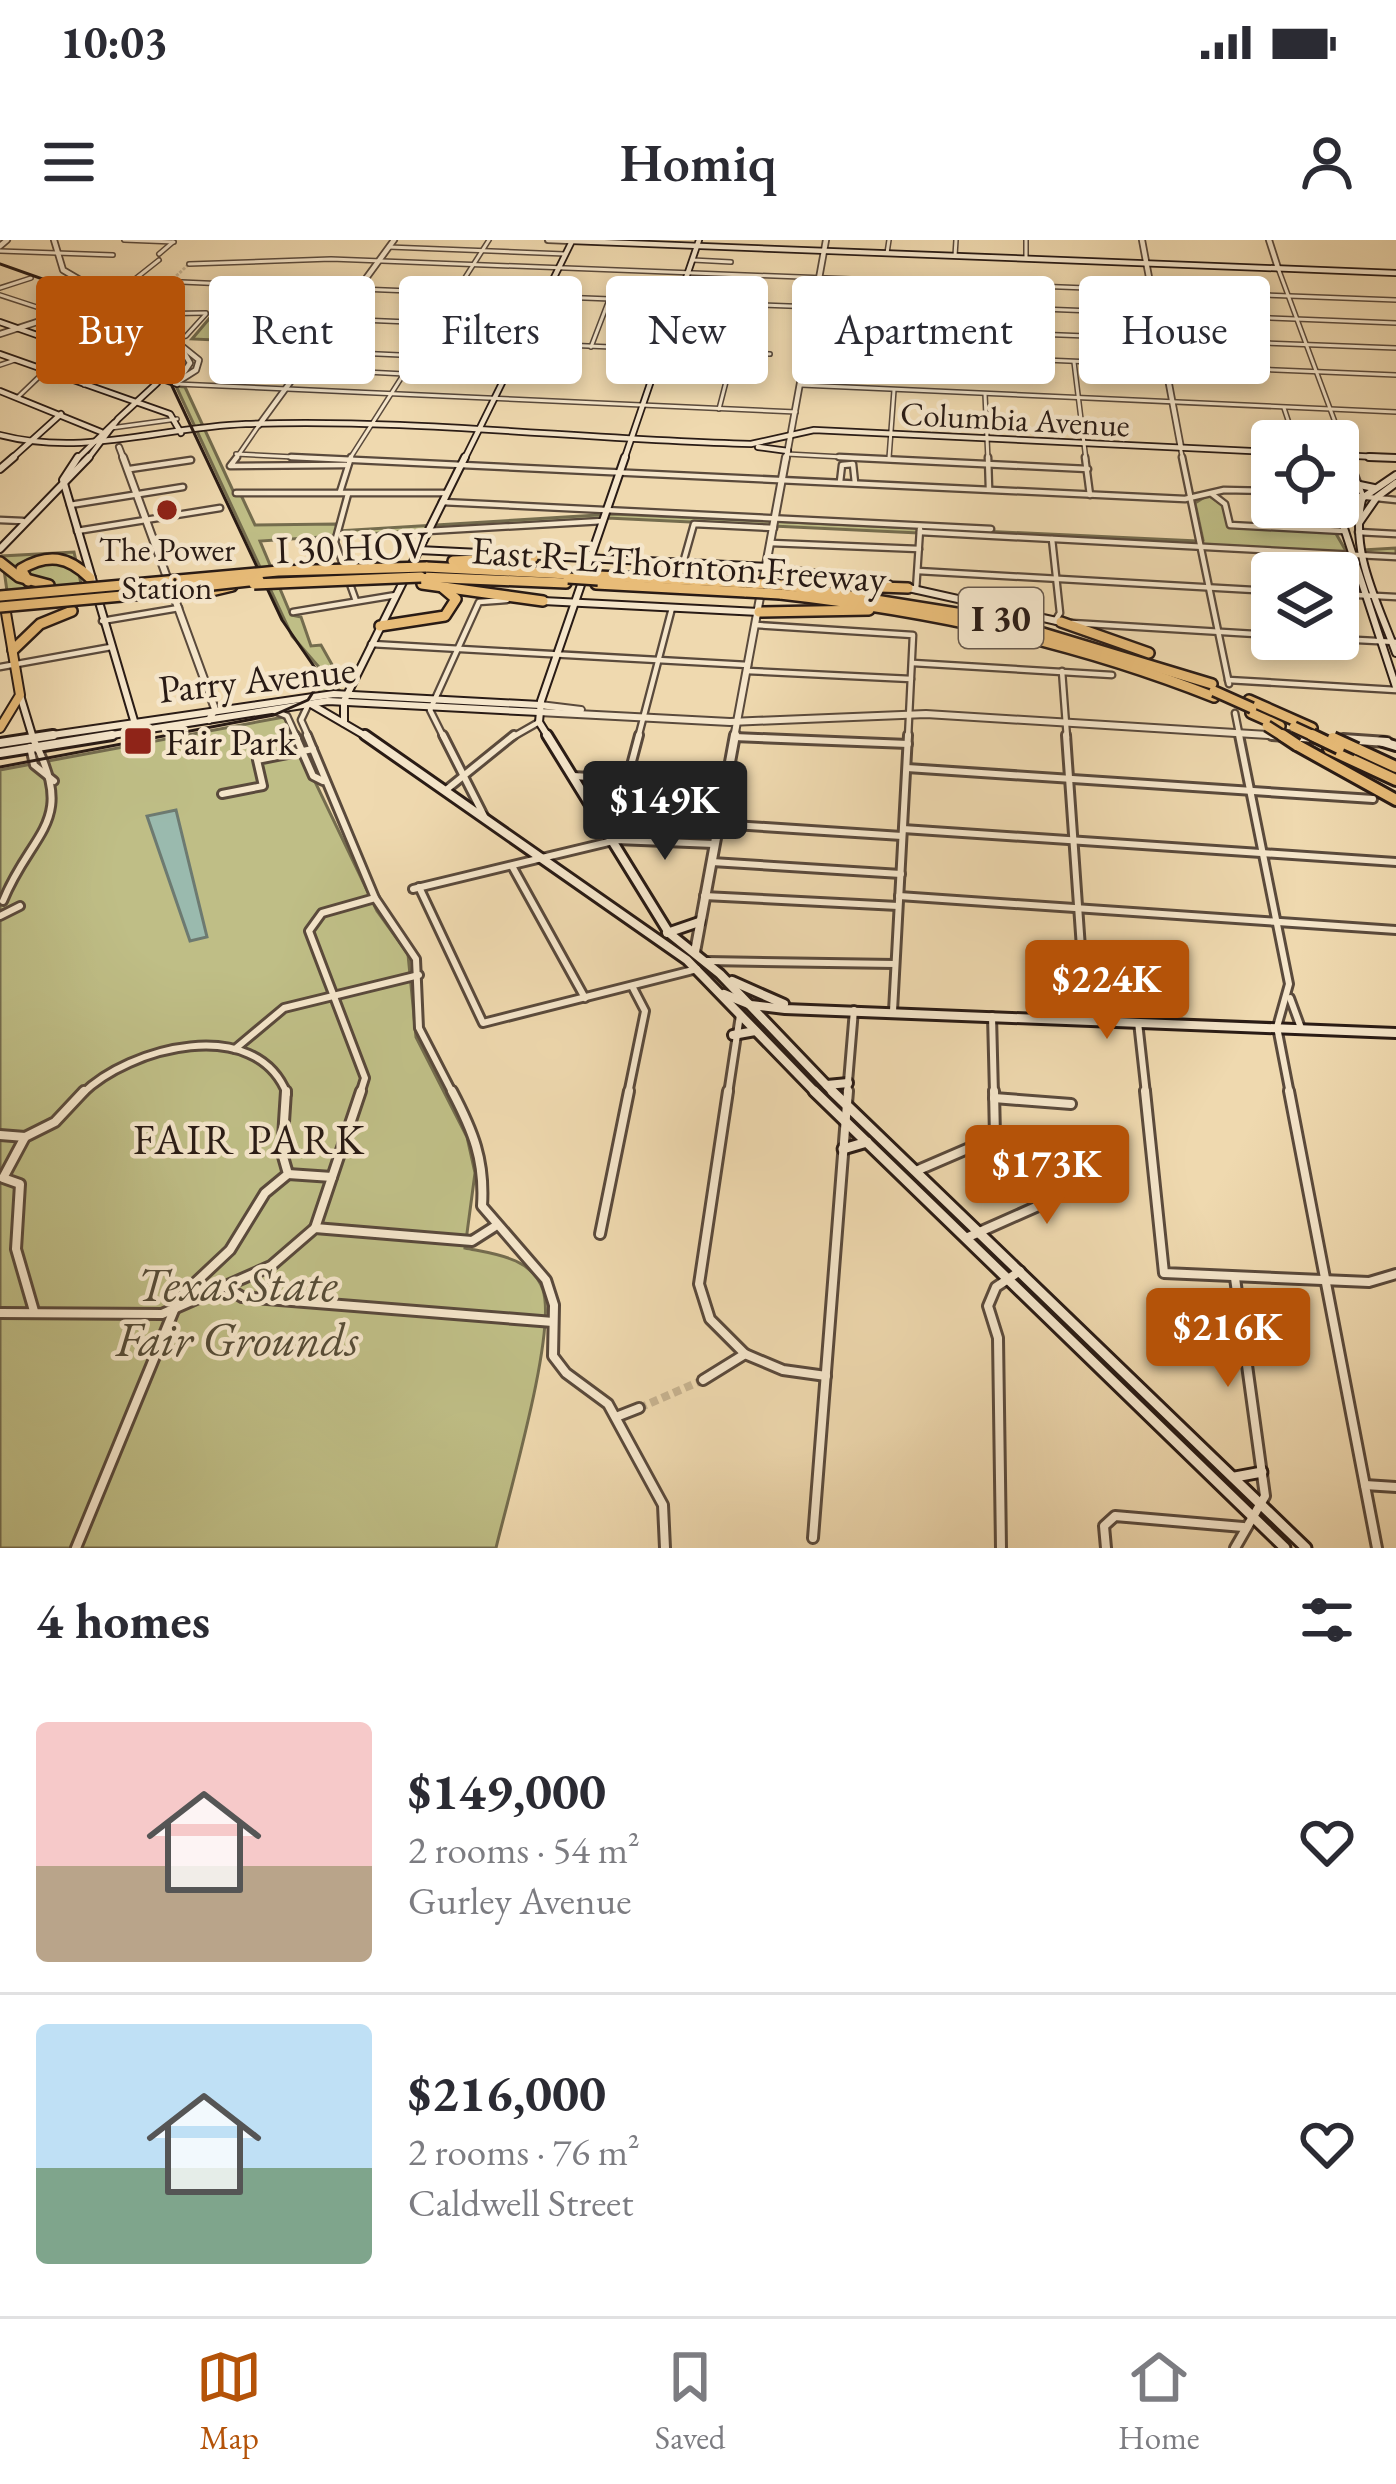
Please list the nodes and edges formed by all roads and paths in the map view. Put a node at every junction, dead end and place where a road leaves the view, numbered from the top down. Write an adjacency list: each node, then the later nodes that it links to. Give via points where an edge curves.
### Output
1 (7, 240): 17 (main road)
2 (54, 240): 20 (main road)
3 (124, 240): 14 (street)
4 (394, 240): 16 (main road)
5 (489, 240): 19 (street)
6 (548, 240): 7 (main road)
7 (573, 240): 15 (main road); 22 (main road)
8 (826, 240): 18 (main road)
9 (889, 240): 21 (street)
10 (956, 240): 23 (street)
11 (1026, 240): 24 (street)
12 (1142, 240): 28 (main road)
13 (1269, 240): 32 (main road)
14 (173, 243): 36 (street)
15 (698, 243): 18 (main road); 25 (main road)
16 (389, 247): 19 (street); 26 (main road)
17 (0, 249): 20 (street)
18 (823, 250): 21 (main road); 41 (main road)
19 (482, 251): 22 (street); 30 (street)
20 (55, 253): 20 (street, via 111,257 113,255 65,253); 35 (main road)
21 (887, 253): 23 (main road)
22 (565, 254): 31 (main road)
23 (955, 256): 24 (main road)
24 (1026, 258): 28 (main road)
25 (692, 260): 27 (street); 33 (main road)
26 (378, 261): 29 (street); 30 (street); 37 (main road)
27 (730, 262)
28 (1146, 263): 32 (main road); 42 (main road)
29 (189, 264)
30 (474, 264): 31 (street); 38 (street)
31 (558, 268): 33 (street); 39 (main road)
32 (1278, 268): 34 (main road); 47 (street)
33 (688, 273): 40 (main road); 43 (street)
34 (1396, 273)
35 (71, 276)
36 (140, 276)
37 (367, 276)
38 (467, 276)
39 (554, 276)
40 (687, 276)
41 (819, 276)
42 (1149, 276)
43 (792, 277)
44 (31, 278): 45 (street)
45 (0, 291): 49 (street)
46 (1270, 295): 47 (street)
47 (1289, 296): 48 (street); 53 (street)
48 (1396, 300)
49 (36, 305)
50 (606, 309): 64 (street)
51 (185, 314): 60 (street, via 206,314)
52 (1270, 318): 53 (street)
53 (1297, 319): 56 (street); 62 (street)
54 (0, 322): 57 (main road)
55 (36, 322): 57 (main road)
56 (1396, 322)
57 (17, 328): 58 (main road); 59 (main road)
58 (0, 334)
59 (36, 335)
60 (185, 336)
61 (1270, 344): 62 (street)
62 (1306, 345): 66 (street); 77 (street)
63 (582, 347): 64 (street)
64 (591, 347): 65 (street)
65 (606, 348)
66 (1396, 348)
67 (185, 350): 79 (main road, via 199,364)
68 (185, 353): 78 (main road)
69 (0, 354): 70 (main road)
70 (15, 360): 74 (street); 75 (main road)
71 (1055, 361): 72 (street)
72 (1074, 362): 73 (street); 102 (street)
73 (1079, 362)
74 (0, 365)
75 (36, 368)
76 (1270, 370): 77 (street)
77 (1316, 372): 80 (street); 110 (street)
78 (185, 373)
79 (185, 376)
80 (1396, 376)
81 (36, 380): 100 (street)
82 (79, 384): 94 (main road)
83 (89, 384): 94 (street)
84 (156, 384): 101 (main road)
85 (170, 384): 101 (main road)
86 (185, 384): 95 (street)
87 (288, 384): 95 (main road)
88 (401, 384): 99 (street)
89 (499, 384): 103 (main road)
90 (650, 384): 107 (main road)
91 (726, 384): 109 (street)
92 (1169, 384): 104 (main road)
93 (801, 385): 96 (street); 111 (main road)
94 (84, 386): 105 (main road)
95 (284, 390): 99 (street); 118 (main road)
96 (894, 390): 98 (street); 124 (street)
97 (0, 391): 100 (main road)
98 (985, 394): 102 (street); 126 (street)
99 (394, 395): 103 (street); 119 (street)
100 (17, 398): 106 (main road)
101 (142, 398): 105 (main road)
102 (1078, 398): 104 (street); 130 (street)
103 (491, 399): 107 (street); 121 (main road)
104 (1172, 403): 108 (street); 137 (main road)
105 (134, 404): 114 (main road); 120 (main road)
106 (40, 406): 113 (main road); 117 (main road)
107 (643, 406): 109 (street); 127 (main road)
108 (1284, 408): 110 (street); 115 (street)
109 (719, 409): 111 (street)
110 (1330, 409): 112 (street); 116 (street)
111 (796, 412): 123 (main road)
112 (1396, 412)
113 (61, 414): 117 (main road); 120 (main road)
114 (177, 419): 120 (street); 122 (main road)
115 (1288, 420)
116 (1333, 420)
117 (45, 425): 128 (main road)
118 (257, 425): 119 (main road); 122 (main road); 122 (main road); 140 (street)
119 (374, 428): 121 (main road); 144 (street)
120 (105, 430): 131 (main road); 132 (main road); 134 (main road); 135 (main road)
121 (473, 433): 127 (main road); 146 (main road)
122 (182, 434): 132 (main road)
123 (791, 434): 124 (main road, Columbia Avenue); 124 (main road, Columbia Avenue); 129 (main road); 133 (main road, Columbia Avenue); 138 (main road)
124 (890, 436): 126 (main road, Columbia Avenue); 141 (street)
125 (0, 438): 128 (main road)
126 (987, 440): 130 (main road, Columbia Avenue); 147 (street)
127 (631, 441): 129 (main road); 154 (main road)
128 (25, 445): 131 (main road); 136 (main road); 152 (main road)
129 (724, 445): 133 (main road)
130 (1084, 445): 137 (main road, Columbia Avenue); 151 (street)
131 (59, 446): 134 (main road)
132 (118, 446): 135 (main road); 135 (main road); 149 (main road); 153 (main road)
133 (758, 447): 138 (main road)
134 (83, 448): 135 (main road); 136 (main road); 148 (main road)
135 (95, 448): 149 (main road)
136 (48, 450): 148 (main road)
137 (1181, 450): 139 (main road, Columbia Avenue); 175 (street)
138 (787, 452): 141 (street); 155 (main road)
139 (1251, 453)
140 (236, 454): 144 (street); 150 (street, via 230,466)
141 (889, 458): 147 (street)
142 (1359, 458): 145 (main road)
143 (191, 460): 153 (street)
144 (355, 460): 146 (street); 150 (street)
145 (1394, 461)
146 (460, 463): 154 (street); 168 (main road)
147 (988, 464): 151 (street); 162 (street)
148 (70, 466): 159 (main road)
149 (80, 466): 159 (main road)
150 (346, 466): 167 (street)
151 (1088, 469): 171 (street)
152 (0, 470)
153 (130, 470): 170 (main road)
154 (620, 471): 155 (street); 181 (main road)
155 (782, 479): 157 (street); 182 (main road)
156 (1396, 479): 165 (main road); 165 (main road)
157 (840, 482): 158 (street); 158 (street, via 844,464 857,466)
158 (854, 483): 162 (street)
159 (65, 485): 172 (main road); 179 (main road)
160 (1359, 486): 165 (main road)
161 (183, 487): 170 (street)
162 (989, 490): 171 (street)
163 (1359, 490): 174 (street)
164 (1251, 492): 169 (street)
165 (1376, 492): 174 (main road); 177 (street); 187 (main road)
166 (236, 493): 167 (street)
167 (344, 493): 168 (street); 232 (street, via 335,546)
168 (446, 493): 178 (main road)
169 (1208, 493): 175 (street); 193 (street, via 1225,504 1230,525)
170 (139, 494): 179 (street); 184 (main road)
171 (1090, 494): 175 (street)
172 (46, 496): 179 (main road); 185 (main road)
173 (1359, 496): 174 (street)
174 (1363, 496): 176 (main road); 187 (main road)
175 (1191, 498): 198 (street)
176 (1359, 500)
177 (1396, 500)
178 (442, 502): 181 (street); 192 (main road)
179 (70, 503): 191 (main road)
180 (220, 508): 184 (street)
181 (606, 512): 182 (street); 186 (main road)
182 (776, 518): 188 (main road); 189 (street)
183 (0, 520): 185 (street)
184 (148, 520): 191 (street); 236 (main road)
185 (23, 521): 199 (main road)
186 (603, 521): 192 (street); 208 (main road)
187 (1360, 525): 194 (street); 194 (street); 204 (main road)
188 (774, 528): 197 (main road); 211 (street, via 694,524)
189 (920, 528): 190 (street); 196 (street); 200 (street)
190 (992, 529)
191 (77, 531): 216 (main road)
192 (428, 531): 201 (main road)
193 (1344, 531): 203 (main road)
194 (1374, 533): 195 (street)
195 (1396, 535)
196 (1052, 539): 198 (street); 217 (street)
197 (771, 543): 200 (street); 213 (main road)
198 (1202, 548): 202 (street); 223 (street)
199 (0, 549)
200 (919, 549): 215 (street)
201 (419, 550): 207 (main road, East R L Thornton Freeway); 227 (main road)
202 (1291, 552)
203 (1355, 552)
204 (1357, 552)
205 (1359, 555): 206 (street)
206 (1396, 557)
207 (533, 558): 208 (main road, East R L Thornton Freeway); 214 (highway)
208 (589, 559): 211 (main road, East R L Thornton Freeway); 235 (main road)
209 (1359, 559): 230 (main road)
210 (0, 562): 219 (highway)
211 (683, 563): 213 (main road, East R L Thornton Freeway)
212 (1359, 565): 229 (main road)
213 (767, 567): 224 (main road, East R L Thornton Freeway); 239 (main road)
214 (424, 572): 220 (highway, East R L Thornton Freeway / I 30, bridge, via 363,567); 221 (highway); 222 (highway, bridge); 225 (highway, East R L Thornton Freeway / I 30, bridge); 234 (highway, I 30 HOV, bridge)
215 (918, 572): 217 (street); 224 (street)
216 (90, 578): 219 (highway, via 71,560 51,557 21,569); 240 (main road)
217 (1056, 579): 223 (street); 241 (street)
218 (0, 581): 234 (main road)
219 (28, 581): 220 (highway, bridge)
220 (173, 581): 234 (highway, East R L Thornton Freeway / I 30, bridge)
221 (434, 585): 233 (highway); 244 (highway, via 454,596 450,612)
222 (232, 586): 234 (highway, bridge); 253 (highway, bridge, via 72,611 40,624)
223 (1210, 587): 226 (street); 245 (street)
224 (912, 589): 225 (highway); 241 (main road, East R L Thornton Freeway)
225 (781, 590): 242 (highway, East R L Thornton Freeway / I 30); 265 (highway, via 1018,628)
226 (1251, 590)
227 (396, 595): 232 (street); 244 (main road)
228 (1359, 596): 229 (street)
229 (1365, 596): 230 (street); 248 (main road)
230 (1376, 596): 231 (street); 249 (main road)
231 (1396, 598)
232 (356, 601): 238 (street)
233 (543, 601): 235 (main road); 252 (street, via 479,602)
234 (1, 603): 253 (main road)
235 (575, 604): 237 (main road); 255 (main road)
236 (179, 608): 240 (street); 276 (main road)
237 (671, 608): 239 (main road); 256 (street)
238 (293, 612)
239 (759, 612): 242 (highway, via 863,610); 243 (main road)
240 (102, 621): 251 (main road)
241 (1058, 622): 245 (street); 265 (highway, via 1162,658)
242 (984, 624): 265 (highway, East R L Thornton Freeway / I 30)
243 (756, 625): 257 (street, via 912,633); 260 (main road)
244 (380, 626): 250 (main road)
245 (1219, 632): 246 (street); 264 (street, via 1228,682)
246 (1251, 634)
247 (1359, 640): 248 (street)
248 (1381, 641): 249 (street); 264 (main road)
249 (1394, 642): 254 (main road)
250 (371, 644): 252 (street); 267 (main road)
251 (111, 647): 258 (street); 283 (main road)
252 (458, 649): 255 (street); 268 (street)
253 (14, 650): 258 (main road)
254 (1396, 652)
255 (557, 655): 256 (street); 271 (main road)
256 (658, 660): 260 (street); 277 (street)
257 (913, 663): 261 (street); 263 (street)
258 (17, 664): 259 (street); 266 (main road)
259 (0, 667)
260 (748, 668): 263 (street); 279 (main road)
261 (1062, 671): 262 (street); 281 (street)
262 (1112, 674)
263 (912, 679): 275 (street)
264 (1396, 688)
265 (1213, 690): 270 (highway, East R L Thornton Freeway / I 30, bridge)
266 (20, 695): 284 (main road); 288 (main road)
267 (346, 697): 268 (main road, Parry Avenue); 269 (main road, Parry Avenue); 276 (main road, Parry Avenue); 280 (main road)
268 (434, 702): 271 (main road, Parry Avenue); 273 (main road, Parry Avenue); 296 (street, via 430,710)
269 (309, 703): 272 (main road, Parry Avenue); 280 (main road); 291 (street, via 300,717)
270 (1251, 706): 295 (highway, bridge); 295 (highway, East R L Thornton Freeway / I 30, bridge); 295 (highway, East R L Thornton Freeway / I 30, bridge, via 1358,749); 306 (highway, bridge, via 1297,746)
271 (539, 708): 273 (main road, Parry Avenue); 277 (main road, Parry Avenue); 278 (main road)
272 (271, 709): 276 (main road, Parry Avenue); 292 (street, via 287,716)
273 (523, 711): 282 (main road)
274 (1235, 713): 285 (street)
275 (910, 714): 279 (main road, Parry Avenue); 281 (main road, Parry Avenue); 289 (street)
276 (213, 716): 283 (main road, Parry Avenue)
277 (644, 717): 279 (main road, Parry Avenue); 298 (street)
278 (539, 722): 282 (street); 297 (main road)
279 (737, 722): 286 (main road)
280 (345, 723): 303 (main road)
281 (1066, 723): 285 (main road, Parry Avenue); 299 (street)
282 (526, 726): 296 (street)
283 (136, 727): 288 (main road, Parry Avenue)
284 (0, 728)
285 (1239, 733): 290 (main road, Parry Avenue); 302 (street)
286 (734, 737): 289 (street); 301 (main road)
287 (0, 743): 288 (main road, Parry Avenue)
288 (33, 744): 293 (main road, Parry Avenue); 322 (street, via 34,765 54,781 57,797 49,825)
289 (908, 744): 294 (street)
290 (1396, 744)
291 (313, 749): 292 (street); 300 (street)
292 (302, 751): 300 (street); 304 (street, via 257,760 263,786)
293 (0, 753)
294 (907, 769): 299 (street); 309 (street)
295 (1396, 774)
296 (463, 776): 303 (street); 307 (street)
297 (570, 776): 298 (street); 311 (main road)
298 (626, 779): 301 (street); 311 (street)
299 (1070, 779): 302 (street); 310 (street)
300 (323, 781): 320 (street)
301 (725, 785): 308 (main road)
302 (1251, 791): 305 (street); 313 (street)
303 (444, 792): 307 (main road)
304 (223, 794)
305 (1373, 799)
306 (1396, 800)
307 (486, 822): 314 (main road)
308 (718, 824): 309 (street); 312 (main road)
309 (903, 833): 310 (street); 318 (street)
310 (1075, 841): 313 (street); 323 (street)
311 (611, 842): 312 (street); 314 (street); 328 (main road)
312 (714, 844): 315 (main road)
313 (1263, 853): 316 (street); 326 (street)
314 (541, 859): 317 (street); 329 (main road)
315 (711, 862): 318 (street); 319 (main road)
316 (1396, 862)
317 (512, 866): 340 (street); 340 (street, via 416,888 483,1023)
318 (901, 874): 321 (street)
319 (704, 896): 321 (street); 325 (main road)
320 (375, 898): 335 (street, via 408,941); 338 (street, via 312,920 309,932)
321 (899, 900): 323 (street); 332 (street)
322 (2, 901): 324 (street, via 20,906)
323 (1080, 909): 326 (street); 349 (street)
324 (0, 916)
325 (699, 922): 328 (main road); 330 (main road)
326 (1277, 922): 327 (street); 339 (street)
327 (1396, 930)
328 (669, 933): 329 (main road); 330 (main road)
329 (656, 938): 333 (main road)
330 (695, 952): 331 (main road)
331 (706, 961): 332 (street); 334 (main road)
332 (895, 964): 346 (street)
333 (697, 969): 336 (street); 337 (main road)
334 (720, 974): 341 (main road); 342 (main road)
335 (418, 975): 338 (street); 375 (street, via 421,1037 470,1120 483,1158 482,1206)
336 (632, 986): 340 (street); 378 (street, via 645,1011)
337 (718, 990): 342 (main road); 347 (main road)
338 (334, 996): 357 (street, via 278,1011); 374 (street, via 365,1087)
339 (1289, 996): 352 (street); 353 (street)
340 (584, 998)
341 (766, 999): 342 (main road); 344 (main road)
342 (751, 1005): 343 (main road); 347 (main road); 351 (main road)
343 (785, 1009): 344 (main road); 351 (main road, via 772,1015)
344 (821, 1009): 345 (main road)
345 (854, 1010): 346 (main road); 358 (street)
346 (893, 1011): 348 (main road)
347 (740, 1015): 354 (main road); 356 (street)
348 (992, 1016): 349 (main road); 360 (street)
349 (1086, 1019): 350 (main road)
350 (1138, 1022): 352 (main road); 383 (street, via 1164,1273)
351 (770, 1027): 359 (main road)
352 (1277, 1027): 353 (main road); 384 (street)
353 (1300, 1028): 355 (main road)
354 (756, 1031): 356 (main road); 363 (main road)
355 (1396, 1033)
356 (733, 1035): 390 (street, via 698,1283 710,1319)
357 (236, 1049): 365 (street, via 180,1048 130,1062 91,1085 46,1134); 372 (street, via 284,1082)
358 (848, 1083): 359 (main road); 362 (street)
359 (824, 1084): 362 (main road)
360 (994, 1098): 361 (street); 366 (street)
361 (1071, 1104)
362 (847, 1106): 363 (street); 371 (main road)
363 (846, 1121): 367 (main road); 368 (street)
364 (0, 1135): 365 (street)
365 (25, 1137): 373 (street)
366 (990, 1139): 369 (street, via 1007,1158); 371 (street)
367 (867, 1142): 368 (main road); 379 (main road)
368 (843, 1149): 391 (street)
369 (1040, 1161): 370 (street); 377 (street, via 1047,1202)
370 (1070, 1164)
371 (915, 1171): 377 (main road)
372 (288, 1174): 374 (street); 386 (street)
373 (1, 1178): 388 (street, via 20,1184 13,1249)
374 (333, 1178): 376 (street)
375 (496, 1226): 376 (street, via 472,1241); 389 (street, via 546,1280)
376 (315, 1228): 385 (street, via 284,1258)
377 (980, 1232): 379 (street); 380 (main road)
378 (600, 1234)
379 (966, 1238): 382 (main road)
380 (1020, 1271): 382 (street); 396 (main road)
381 (1396, 1274): 384 (street)
382 (1007, 1278): 400 (main road); 404 (street, via 988,1306 998,1338)
383 (1234, 1278): 384 (street); 395 (street)
384 (1324, 1281): 397 (street)
385 (222, 1285): 386 (street); 389 (street, via 242,1298)
386 (174, 1308): 388 (street, via 148,1318); 402 (street)
387 (0, 1312): 388 (street)
388 (34, 1312)
389 (553, 1322): 394 (street, via 550,1345 560,1366)
390 (746, 1354): 391 (street); 392 (street)
391 (826, 1376): 401 (street)
392 (703, 1380)
393 (639, 1408): 394 (street)
394 (616, 1417): 403 (street, via 667,1513)
395 (1262, 1472): 396 (main road); 399 (street)
396 (1232, 1476): 399 (main road)
397 (1365, 1485): 398 (street); 409 (street)
398 (1396, 1486)
399 (1262, 1506): 400 (street); 408 (main road)
400 (1248, 1523): 405 (street, via 1125,1514 1108,1520); 406 (street); 407 (main road)
401 (814, 1538)
402 (76, 1548)
403 (665, 1548)
404 (1001, 1548)
405 (1106, 1548)
406 (1235, 1548)
407 (1285, 1548)
408 (1306, 1548)
409 (1377, 1548)

